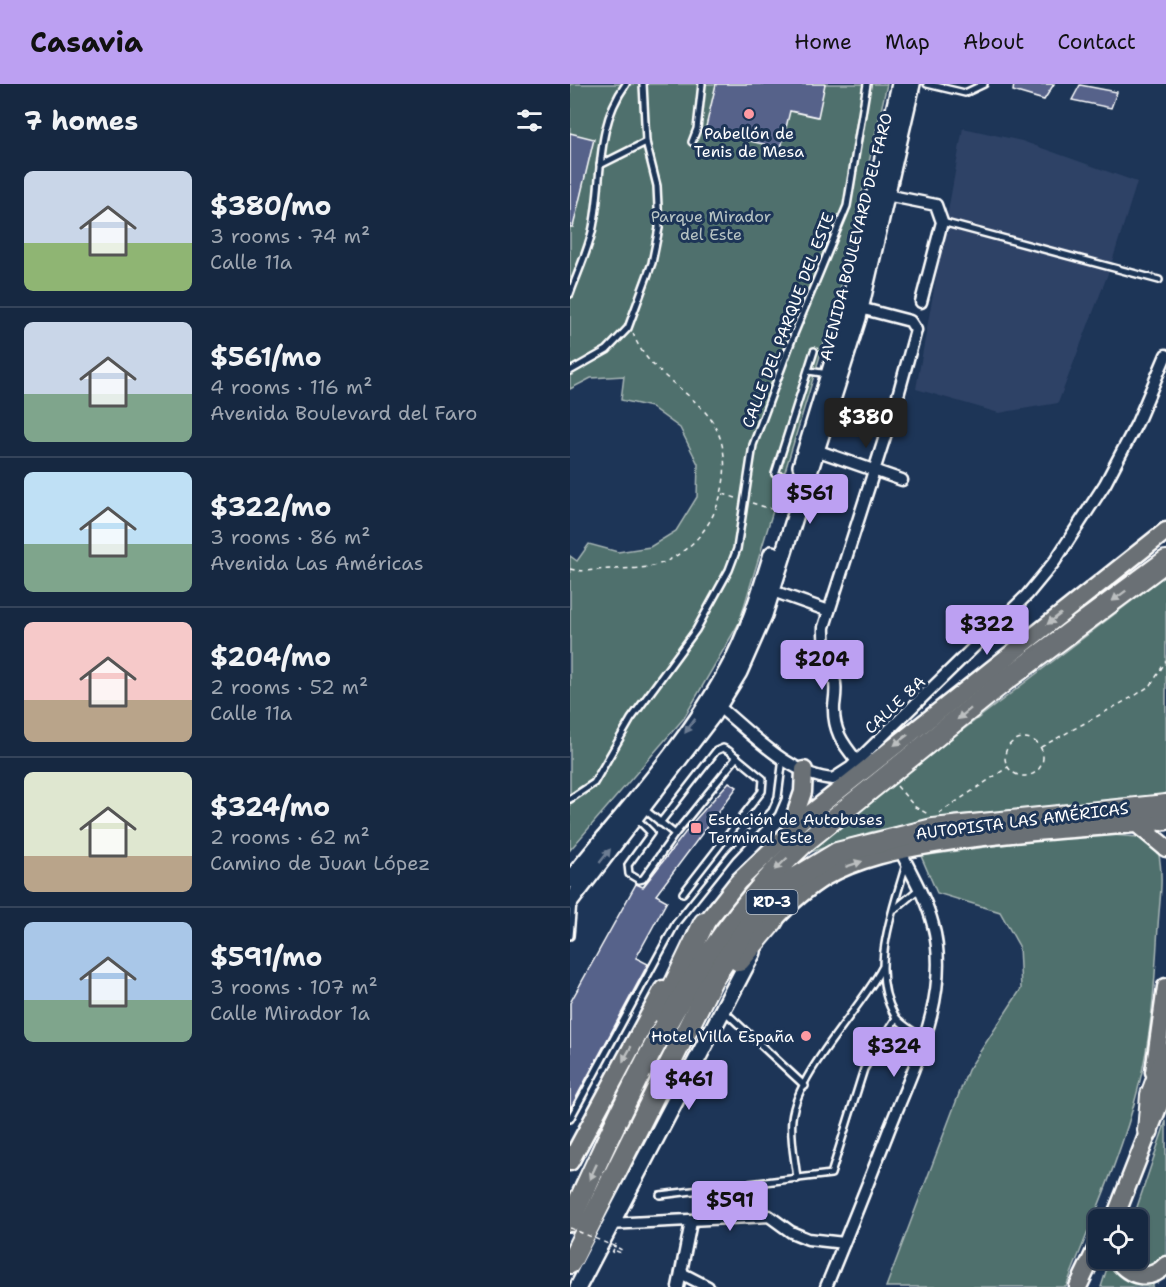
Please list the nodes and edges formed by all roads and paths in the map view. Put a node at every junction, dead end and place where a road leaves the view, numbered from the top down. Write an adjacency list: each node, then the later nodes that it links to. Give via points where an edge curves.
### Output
1 (626, 84): 11 (lane, via 616,98 602,136)
2 (643, 84): 9 (lane)
3 (702, 84): 10 (lane, via 699,121)
4 (867, 84): 29 (lane, CALLE DEL PARQUE DEL ESTE, via 847,206 753,445)
5 (900, 84): 23 (street, AVENIDA BOULEVARD DEL FARO)
6 (912, 84): 12 (street, AVENIDA BOULEVARD DEL FARO)
7 (927, 84): 8 (lane, via 965,93)
8 (984, 84)
9 (646, 142): 11 (lane); 18 (lane, via 657,186 659,228 652,263)
10 (692, 142)
11 (600, 165): 15 (lane, via 592,233)
12 (886, 195): 13 (street, via 936,205); 17 (street, AVENIDA BOULEVARD DEL FARO)
13 (942, 222): 14 (lane); 16 (street)
14 (1159, 280)
15 (570, 294)
16 (921, 302)
17 (860, 308): 24 (street, AVENIDA BOULEVARD DEL FARO); 25 (street, via 910,321 916,330)
18 (629, 324): 21 (lane, via 607,350); 28 (path, via 639,352 708,415 719,435)
19 (814, 351): 22 (lane)
20 (1166, 355): 41 (street, CALLE 8A, via 1105,484 1055,561 1027,595)
21 (570, 371)
22 (809, 371): 23 (lane); 27 (lane, via 775,474)
23 (830, 374): 24 (street, AVENIDA BOULEVARD DEL FARO)
24 (812, 448): 25 (street); 27 (street, AVENIDA BOULEVARD DEL FARO); 34 (street, AVENIDA BOULEVARD DEL FARO)
25 (874, 470): 26 (street); 35 (street)
26 (902, 480)
27 (796, 481): 30 (street, AVENIDA BOULEVARD DEL FARO)
28 (722, 494): 29 (path); 33 (path, via 706,530 662,564 592,572)
29 (745, 501): 30 (path); 46 (lane, CALLE DEL PARQUE DEL ESTE, via 737,549 696,630 631,719 594,783)
30 (786, 514): 34 (street, AVENIDA BOULEVARD DEL FARO)
31 (1166, 531): 45 (main road, one-way to 45)
32 (1166, 561): 44 (highway, RD-3, one-way to 44, via 1006,680)
33 (570, 569)
34 (767, 589): 35 (street); 37 (street, AVENIDA BOULEVARD DEL FARO, via 739,672); 56 (street, AVENIDA BOULEVARD DEL FARO, one-way to 56, via 714,693)
35 (829, 611): 41 (street, via 824,637 836,690 834,720 842,743)
36 (1166, 662): 38 (path, via 1150,685 1136,695)
37 (718, 706): 40 (street); 48 (street, AVENIDA BOULEVARD DEL FARO)
38 (1041, 747): 42 (path, via 1026,738 1015,740 1005,755); 42 (path, via 1042,764 1034,774 1017,774)
39 (737, 758): 50 (lane, via 723,748 716,751); 53 (lane); 58 (lane, via 763,779 765,786)
40 (783, 758): 43 (street); 72 (lane, via 778,797 772,811 731,854 676,923)
41 (857, 761): 45 (street, CALLE 8A)
42 (1008, 766): 44 (path, via 933,814 915,807)
43 (804, 770): 45 (street); 52 (main road, via 803,792)
44 (888, 775): 75 (highway, RD-3, one-way to 75, via 777,867 734,916 701,965)
45 (837, 783): 52 (main road)
46 (570, 799)
47 (1166, 805): 91 (highway, AUTOPISTA LAS AMÉRICAS / RD-3, via 933,829 837,853 794,879 748,926 712,980)
48 (639, 813): 50 (lane); 53 (lane, via 651,833 628,865 629,874 636,879 643,879); 59 (street, AVENIDA BOULEVARD DEL FARO, one-way to 48)
49 (1166, 820): 51 (main road)
50 (660, 823): 53 (lane)
51 (1137, 824): 54 (main road); 55 (main road, via 979,836)
52 (789, 833): 62 (main road, via 738,882)
53 (675, 834)
54 (1166, 849)
55 (903, 856): 57 (street); 60 (lane); 61 (main road, one-way to 55, via 826,877 846,867)
56 (570, 880)
57 (920, 888): 60 (lane); 68 (street, via 933,926 937,961 936,987)
58 (682, 893)
59 (572, 900): 63 (lane)
60 (894, 910): 64 (lane)
61 (773, 921): 66 (street); 91 (highway, via 734,969 618,1185)
62 (705, 923): 74 (main road, one-way to 74, via 680,958); 75 (highway, via 617,1111)
63 (570, 936)
64 (882, 968): 67 (lane, via 883,989); 70 (lane, via 826,1048)
65 (1166, 987): 71 (main road)
66 (722, 1009): 70 (lane); 85 (street)
67 (896, 1018): 68 (lane); 79 (lane, via 864,1069 831,1174)
68 (924, 1039): 87 (street)
69 (1166, 1055): 71 (highway)
70 (805, 1086): 79 (lane, via 792,1116)
71 (1158, 1091): 73 (highway)
72 (570, 1119)
73 (1148, 1131): 77 (main road)
74 (585, 1132): 76 (main road); 78 (main road)
75 (608, 1139): 83 (highway, RD-3, one-way to 83)
76 (570, 1154)
77 (1139, 1154): 81 (main road); 82 (main road)
78 (570, 1162)
79 (797, 1179): 80 (lane)
80 (660, 1195)
81 (1117, 1209)
82 (1126, 1209)
83 (570, 1221)
84 (691, 1222): 85 (street); 87 (street, via 769,1216 808,1239); 97 (street)
85 (609, 1224): 98 (street)
86 (570, 1228): 89 (path, bridge, via 622,1250)
87 (844, 1243): 101 (street)
88 (616, 1244): 89 (path)
89 (614, 1250): 90 (path)
90 (612, 1253)
91 (570, 1262)
92 (1166, 1265): 95 (main road, via 1151,1276 1140,1276)
93 (1088, 1266): 102 (main road)
94 (1097, 1269): 103 (main road)
95 (1127, 1269)
96 (1166, 1271): 104 (main road)
97 (681, 1273): 99 (street); 100 (street)
98 (578, 1287)
99 (678, 1287)
100 (708, 1287)
101 (826, 1287)
102 (1078, 1287)
103 (1091, 1287)
104 (1157, 1287)

